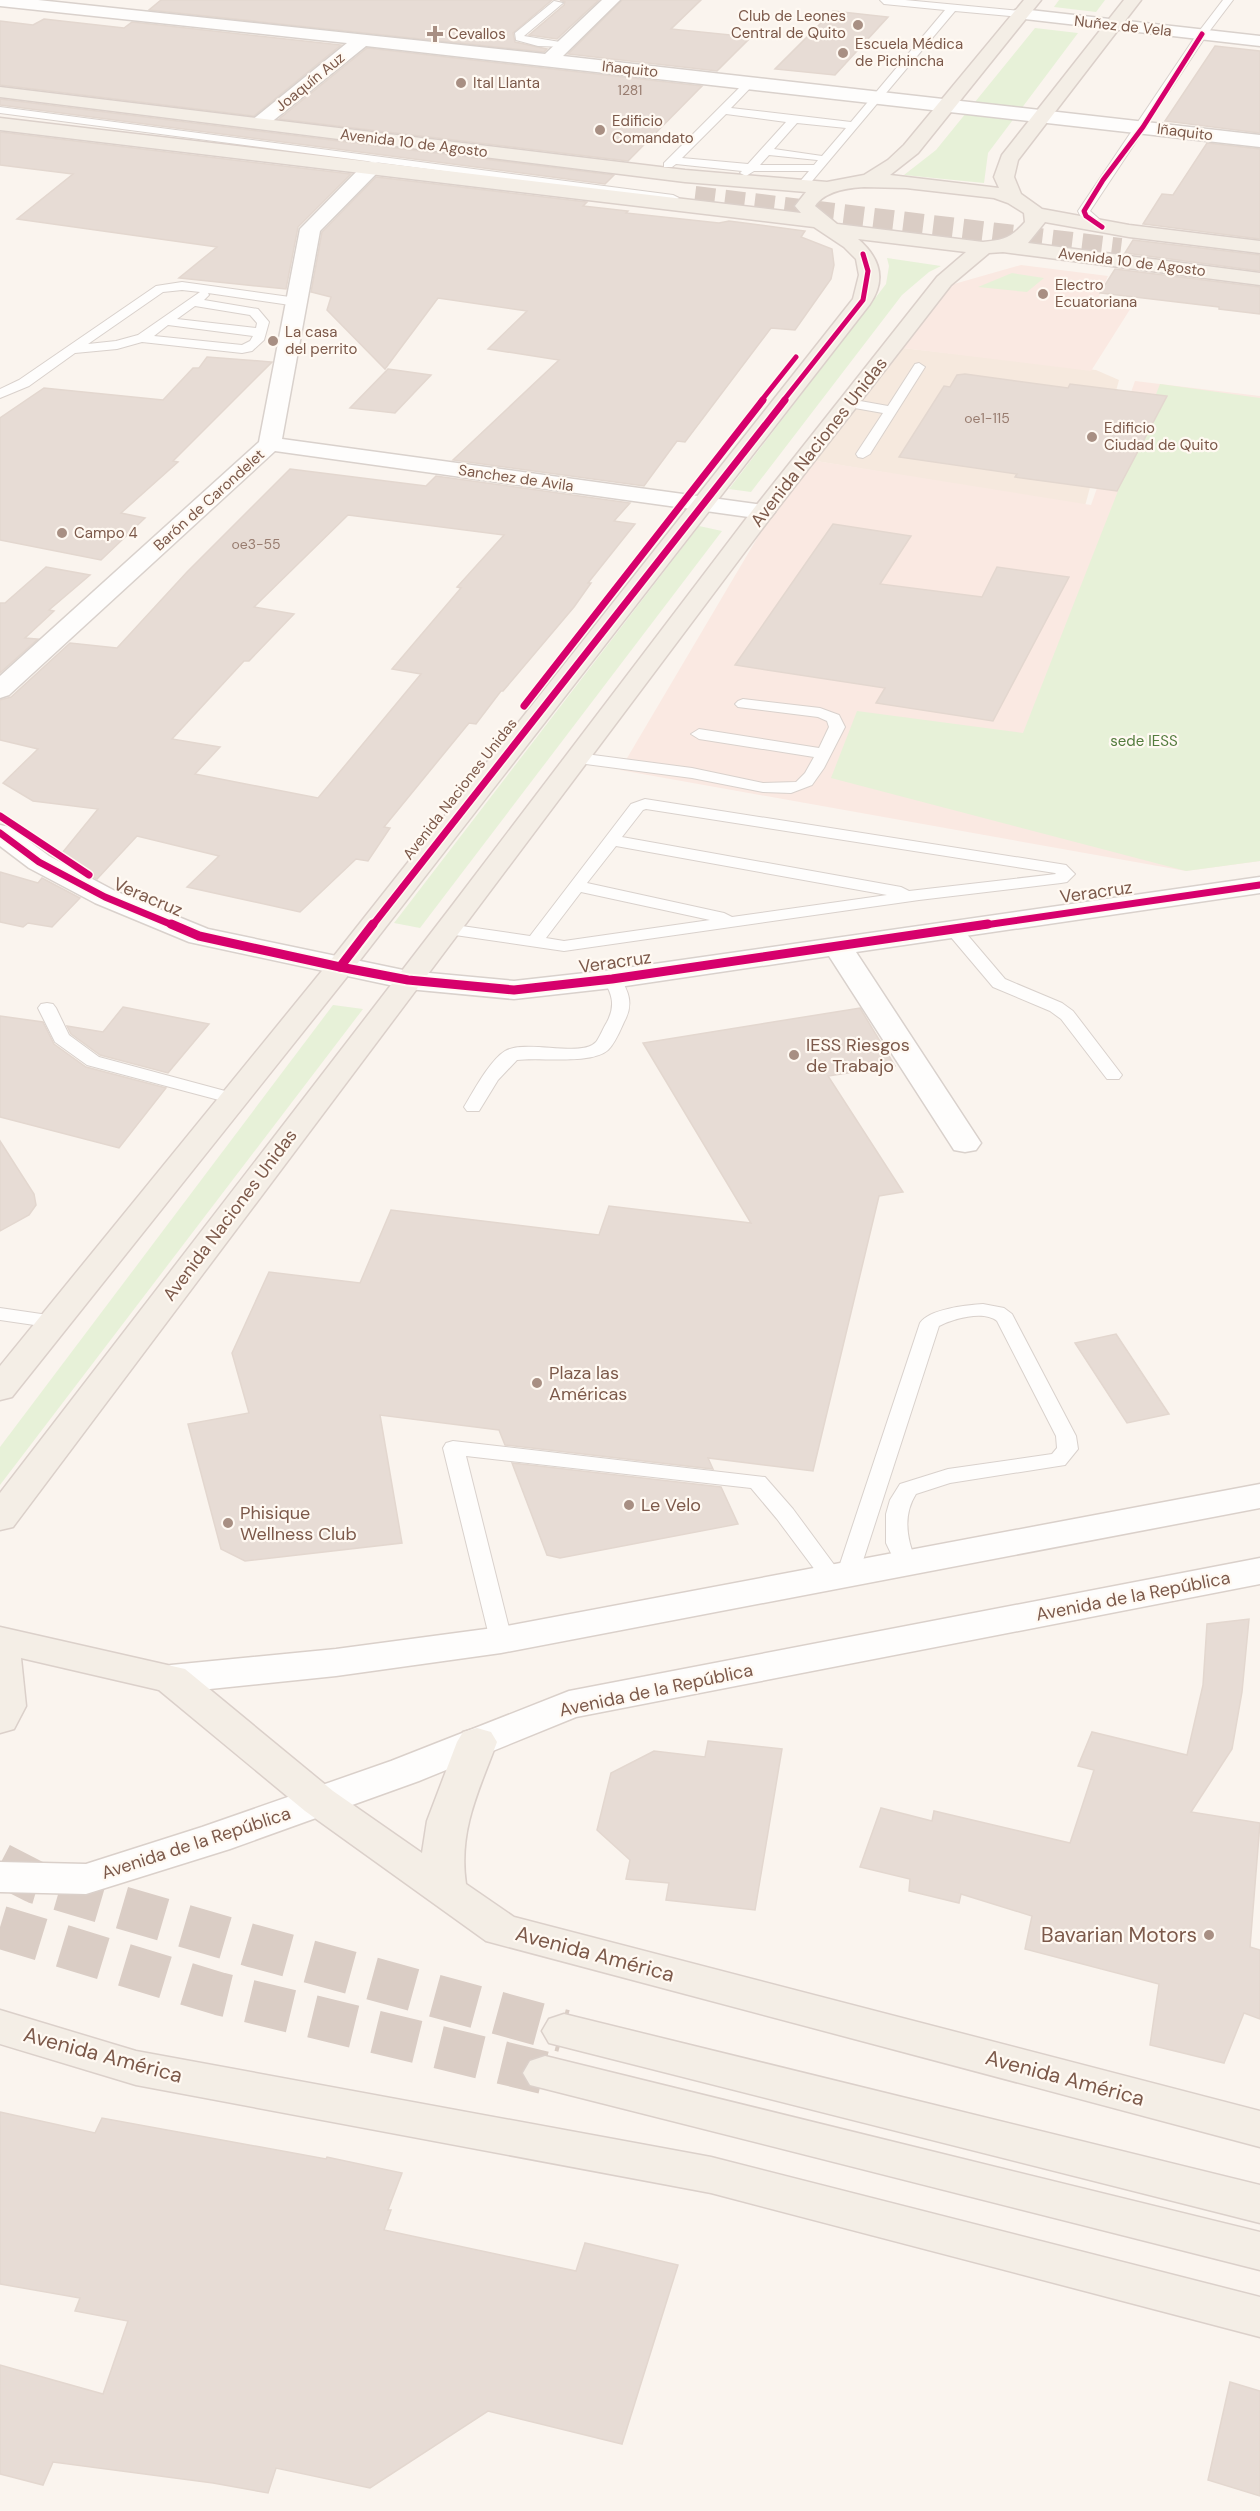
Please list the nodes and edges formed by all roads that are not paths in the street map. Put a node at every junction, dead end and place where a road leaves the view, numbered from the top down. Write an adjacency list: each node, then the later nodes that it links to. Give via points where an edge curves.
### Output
1 (612, 0): 15 (street)
2 (1033, 0): 10 (main road)
3 (1133, 0): 11 (main road)
4 (1228, 0): 12 (lane)
5 (0, 1): 7 (street, Iñaquito)
6 (884, 1): 9 (lane)
7 (26, 2): 13 (street, Iñaquito)
8 (558, 3): 15 (lane, via 519,35 538,43)
9 (952, 8): 10 (lane); 19 (lane)
10 (1021, 14): 11 (street, Nuñez de Vela); 21 (main road)
11 (1115, 25): 12 (street, Nuñez de Vela); 24 (main road)
12 (1203, 34): 14 (street, Nuñez de Vela); 29 (lane)
13 (362, 40): 16 (street, Iñaquito); 27 (street, Joaquín Auz)
14 (1260, 41)
15 (562, 45): 16 (street)
16 (549, 60): 17 (street, Iñaquito)
17 (751, 82): 19 (street, Iñaquito); 23 (lane)
18 (0, 92): 20 (main road, Avenida 10 de Agosto)
19 (876, 97): 21 (street, Iñaquito); 28 (lane)
20 (54, 99): 27 (main road, Avenida 10 de Agosto); 35 (main road, via 107,115 700,192)
21 (946, 105): 24 (street, Iñaquito); 40 (main road, via 895,164)
22 (0, 110): 35 (lane)
23 (723, 110): 25 (lane); 34 (lane)
24 (1043, 116): 29 (street, Iñaquito); 44 (main road, via 1009,159 1004,177)
25 (794, 120): 28 (lane); 32 (lane)
26 (0, 124): 30 (main road, Avenida 10 de Agosto)
27 (258, 124): 38 (main road, Avenida 10 de Agosto)
28 (853, 125): 33 (lane)
29 (1143, 127): 31 (street, Iñaquito); 47 (lane, via 1084,212)
30 (32, 128): 35 (main road, via 97,127); 36 (main road, Avenida 10 de Agosto)
31 (1260, 141)
32 (766, 151): 33 (lane); 39 (lane)
33 (826, 158): 37 (lane)
34 (673, 160): 38 (lane); 39 (lane)
35 (432, 165): 43 (lane)
36 (372, 167): 46 (main road, Avenida 10 de Agosto); 55 (street, Barón de Carondelet, via 310,229)
37 (817, 168): 39 (lane); 41 (lane)
38 (659, 173): 39 (main road, Avenida 10 de Agosto)
39 (745, 174): 41 (main road, Avenida 10 de Agosto)
40 (867, 182): 42 (main road); 44 (main road, via 901,181)
41 (803, 185): 42 (main road, Avenida 10 de Agosto)
42 (829, 188): 46 (main road, via 810,197 805,206)
43 (673, 198)
44 (1013, 198): 45 (main road)
45 (1036, 214): 47 (main road, Avenida 10 de Agosto); 48 (main road, Avenida Naciones Unidas, via 1035,223 1021,239)
46 (824, 225): 48 (main road, Avenida 10 de Agosto); 66 (main road, Avenida Naciones Unidas, via 863,254 869,264 863,300)
47 (1102, 227): 49 (main road, Avenida 10 de Agosto)
48 (993, 247): 52 (main road, Avenida 10 de Agosto); 62 (main road, Avenida Naciones Unidas, via 945,281)
49 (1260, 247)
50 (1260, 257): 51 (main road, via 1124,244)
51 (1260, 266)
52 (1260, 279)
53 (210, 290): 54 (lane); 55 (lane); 59 (lane, via 170,287 152,293)
54 (192, 302): 56 (lane); 57 (lane, via 254,312 261,318)
55 (297, 302): 64 (street, Barón de Carondelet)
56 (165, 321): 57 (lane, via 241,333); 58 (lane)
57 (261, 332): 58 (lane, via 254,345 242,349)
58 (142, 338): 59 (lane)
59 (71, 350): 61 (lane, via 24,383)
60 (919, 367): 63 (lane)
61 (0, 394)
62 (849, 403): 63 (lane); 67 (main road, Avenida Naciones Unidas)
63 (891, 410): 65 (lane)
64 (270, 444): 66 (street, Sanchez de Avila); 68 (street, Barón de Carondelet)
65 (863, 454)
66 (701, 503): 67 (street, Sanchez de Avila); 83 (main road, Avenida Naciones Unidas)
67 (763, 512): 72 (main road, Avenida Naciones Unidas)
68 (0, 690)
69 (743, 704): 71 (lane, via 834,718 837,727)
70 (699, 734): 71 (lane)
71 (822, 753): 72 (lane, via 813,776 788,788)
72 (578, 758): 79 (main road, Avenida Naciones Unidas)
73 (0, 833): 83 (street, Veracruz, via 39,862 105,897 199,936)
74 (611, 840): 76 (lane); 77 (lane); 77 (lane, via 637,807 653,804 1060,869 1067,874 1061,878)
75 (1260, 885): 80 (street, Veracruz)
76 (577, 886): 78 (lane); 81 (lane)
77 (919, 896): 78 (lane)
78 (738, 921): 81 (lane, via 564,946)
79 (448, 929): 81 (lane); 84 (main road, Avenida Naciones Unidas)
80 (953, 929): 82 (street, Veracruz); 87 (lane, via 999,983 1067,1015)
81 (534, 942)
82 (837, 946): 85 (street, Veracruz); 90 (street)
83 (340, 968): 84 (street, Veracruz); 88 (main road, Avenida Naciones Unidas)
84 (408, 980): 85 (street, Veracruz, via 514,990); 97 (main road, Avenida Naciones Unidas)
85 (612, 980): 89 (lane, via 622,996 620,1014 603,1045 583,1053 511,1055 491,1077)
86 (47, 1008): 88 (lane, via 61,1038 93,1061)
87 (1113, 1076)
88 (234, 1099): 92 (main road, Avenida Naciones Unidas)
89 (473, 1107)
90 (965, 1143)
91 (0, 1314): 92 (lane)
92 (55, 1322): 93 (main road, Avenida Naciones Unidas)
93 (5, 1377)
94 (876, 1487): 95 (lane); 95 (lane, via 930,1323 942,1316 997,1312 1005,1318 1066,1436 1068,1449 1059,1460 948,1476); 100 (lane)
95 (908, 1489): 98 (lane, via 897,1514 897,1543)
96 (1260, 1496): 98 (street)
97 (0, 1518)
98 (906, 1563): 100 (street)
99 (1260, 1571): 105 (street, Avenida de la República, via 569,1705)
100 (840, 1575): 102 (street); 102 (lane, via 757,1482 453,1448)
101 (0, 1640): 103 (main road, Avenida América); 104 (main road, via 7,1706)
102 (501, 1640): 103 (street, via 292,1669)
103 (171, 1679): 106 (main road, Avenida América)
104 (0, 1719)
105 (477, 1742): 106 (street, Avenida de la República); 108 (main road, via 447,1821 442,1860)
106 (319, 1801): 107 (street, Avenida de la República, via 86,1879); 108 (main road, Avenida América)
107 (0, 1877)
108 (447, 1891): 112 (main road, Avenida América, via 501,1930)
109 (0, 2027): 115 (main road, Avenida América, via 136,2068 711,2175)
110 (564, 2031): 113 (main road)
111 (545, 2073): 114 (main road)
112 (1260, 2129)
113 (1260, 2204)
114 (1260, 2251)
115 (1260, 2318)

